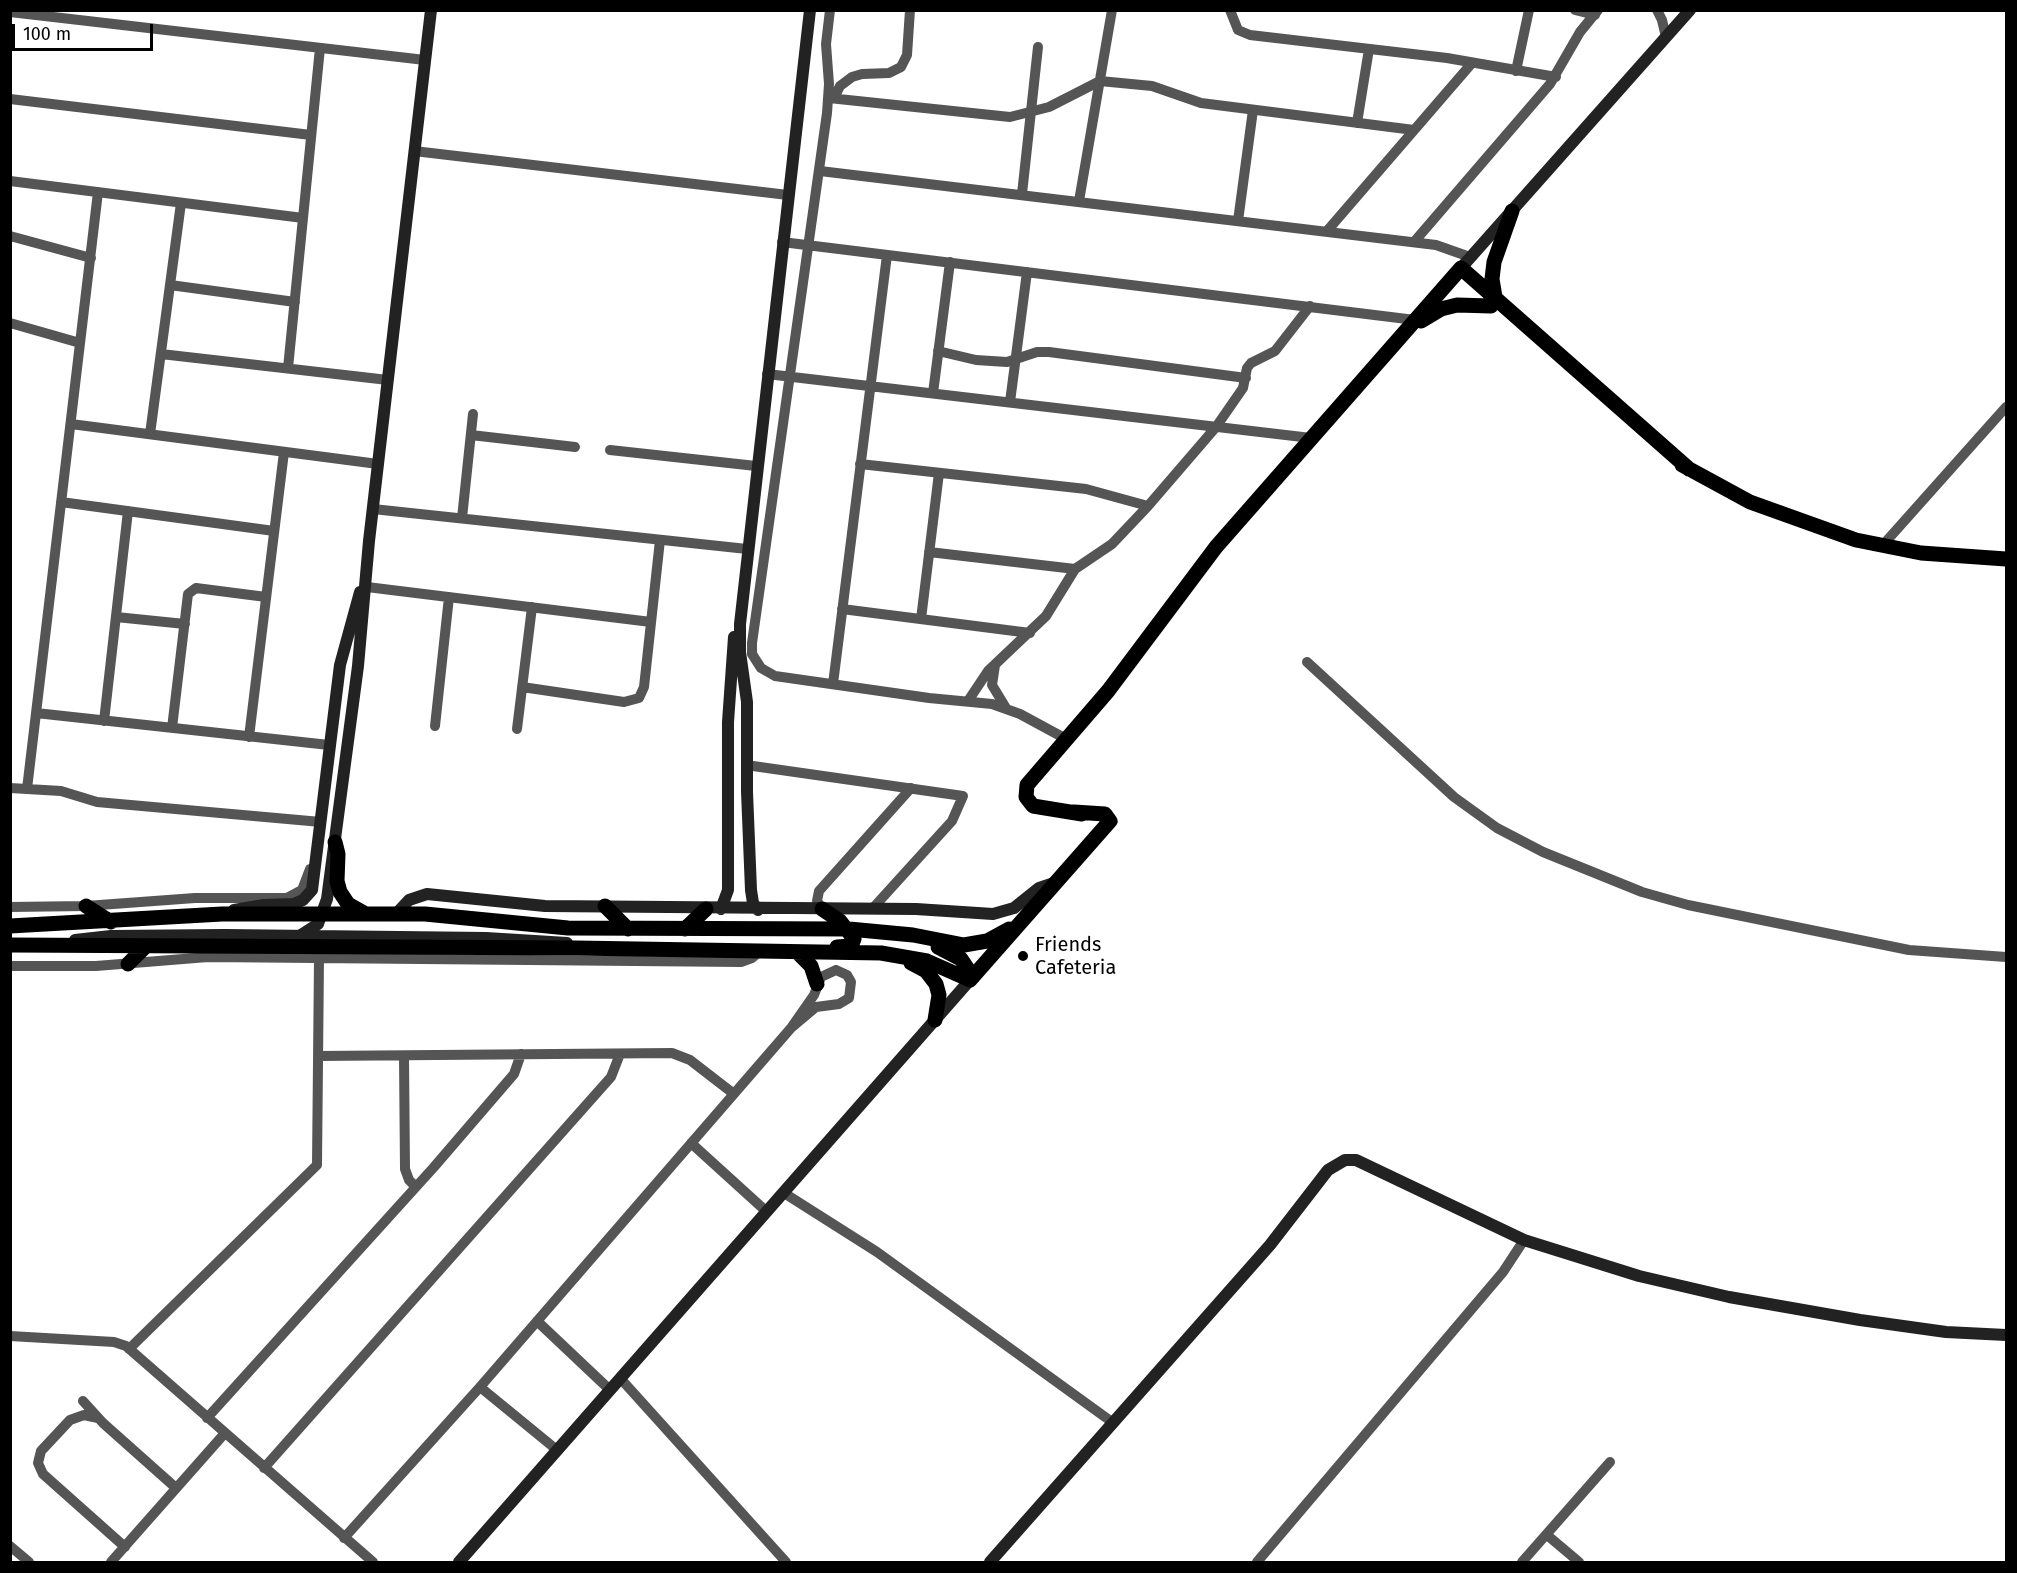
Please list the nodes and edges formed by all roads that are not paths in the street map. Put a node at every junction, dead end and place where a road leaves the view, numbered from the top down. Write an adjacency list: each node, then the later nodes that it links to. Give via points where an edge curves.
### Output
1 (431, 10): 17 (street)
2 (810, 10): 34 (street)
3 (830, 10): 22 (street, via 826,44)
4 (910, 10): 22 (street, via 904,64 889,74 852,76)
5 (1112, 10): 21 (street)
6 (1230, 10): 16 (street, via 1238,30 1250,35)
7 (1529, 10): 19 (street)
8 (1575, 10): 12 (street)
9 (1657, 10): 13 (street)
10 (1690, 10): 13 (street)
11 (10, 12): 15 (street)
12 (1596, 13): 20 (street)
13 (1666, 38): 37 (street)
14 (1038, 47): 25 (street)
15 (320, 48): 17 (street); 28 (street)
16 (1369, 49): 18 (street); 26 (street)
17 (425, 60): 29 (street)
18 (1472, 63): 19 (street); 27 (street)
19 (1516, 71): 20 (street)
20 (1556, 77): 43 (street)
21 (1100, 81): 24 (street, via 1152,86 1193,101); 25 (street); 35 (street)
22 (831, 98): 25 (street, via 997,116); 30 (street)
23 (10, 99): 28 (street)
24 (1253, 110): 26 (street); 39 (street)
25 (1030, 114): 33 (street)
26 (1357, 123): 27 (street)
27 (1414, 130): 40 (street)
28 (311, 135): 38 (street)
29 (414, 151): 34 (street); 64 (street)
30 (820, 171): 33 (street); 44 (street)
31 (10, 182): 32 (street)
32 (98, 192): 36 (street); 46 (street)
33 (1022, 194): 35 (street)
34 (788, 195): 42 (street)
35 (1079, 201): 39 (street)
36 (181, 203): 38 (street); 50 (street)
37 (1512, 211): 48 (street); 52 (main road, via 1494,262)
38 (303, 218): 51 (street)
39 (1238, 221): 40 (street)
40 (1327, 231): 43 (street)
41 (10, 236): 46 (street)
42 (782, 242): 44 (street); 61 (street)
43 (1414, 242): 48 (street, via 1448,247)
44 (810, 245): 45 (street); 62 (street)
45 (886, 255): 47 (street); 65 (street)
46 (91, 258): 56 (street)
47 (950, 262): 49 (street); 57 (street)
48 (1462, 267): 52 (main road); 55 (main road)
49 (1027, 272): 53 (street); 59 (street)
50 (170, 285): 51 (street); 58 (street)
51 (295, 302): 60 (street)
52 (1493, 302): 55 (main road, via 1449,306); 90 (main road, via 1689,469 1773,511)
53 (1310, 306): 55 (street); 63 (street, via 1275,351 1251,363)
54 (10, 323): 56 (street)
55 (1411, 325): 74 (main road)
56 (80, 343): 70 (street)
57 (938, 351): 59 (street, via 992,362); 66 (street)
58 (161, 354): 60 (street); 72 (street)
59 (1016, 360): 63 (street, via 1049,352); 67 (street)
60 (288, 368): 64 (street)
61 (767, 374): 62 (street); 80 (street)
62 (791, 377): 65 (street); 108 (street, via 751,648 757,664 770,674)
63 (1246, 378): 71 (street)
64 (388, 380): 78 (street)
65 (870, 386): 66 (street); 79 (street)
66 (933, 393): 67 (street)
67 (1010, 402): 71 (street)
68 (2007, 407): 90 (street)
69 (473, 414): 73 (street)
70 (71, 424): 72 (street); 82 (street)
71 (1216, 427): 74 (street); 83 (street)
72 (150, 434): 77 (street)
73 (471, 435): 75 (street); 86 (street)
74 (1311, 438): 118 (main road, via 1216,547)
75 (575, 447)
76 (610, 450): 80 (street)
77 (284, 452): 78 (street); 87 (street)
78 (378, 464): 84 (street)
79 (860, 464): 81 (street); 100 (street)
80 (756, 466): 91 (street)
81 (939, 473): 83 (street, via 1086,489); 92 (street)
82 (61, 502): 85 (street); 112 (street)
83 (1148, 506): 94 (street, via 1112,544)
84 (373, 508): 86 (street); 89 (street)
85 (128, 511): 87 (street); 101 (street)
86 (462, 518): 88 (street)
87 (274, 531): 97 (street)
88 (660, 540): 91 (street); 103 (street)
89 (369, 541): 95 (street); 119 (street, via 360,594 342,651)
90 (1882, 546): 93 (main road, via 1945,556)
91 (747, 549): 96 (street)
92 (930, 552): 94 (street); 102 (street)
93 (2007, 559)
94 (1075, 569): 105 (street, via 1046,616)
95 (367, 587): 98 (street); 127 (street)
96 (742, 589): 120 (street, via 740,640 747,702); 129 (street, via 729,686)
97 (266, 597): 104 (street, via 207,591 194,597); 117 (street)
98 (449, 597): 99 (street); 114 (street)
99 (532, 607): 103 (street); 109 (street)
100 (842, 609): 102 (street); 108 (street)
101 (116, 616): 104 (street); 113 (street)
102 (921, 619): 105 (street)
103 (651, 622): 109 (street, via 643,691 636,700 624,702)
104 (185, 624): 115 (street)
105 (1030, 633): 107 (street)
106 (1307, 662): 158 (street, via 1454,797 1497,828 1543,852 1688,906 1909,950)
107 (994, 665): 110 (street); 111 (street, via 993,685)
108 (833, 684): 110 (street)
109 (522, 687): 116 (street)
110 (968, 701): 111 (street)
111 (1006, 708): 118 (street)
112 (36, 713): 113 (street); 123 (street)
113 (104, 721): 115 (street)
114 (435, 726)
115 (172, 728): 117 (street)
116 (517, 729)
117 (249, 736): 119 (street)
118 (1068, 740): 124 (main road, via 1029,782 1025,793 1033,806)
119 (329, 745): 125 (street)
120 (746, 765): 122 (street); 128 (street)
121 (10, 788): 123 (street)
122 (911, 788): 134 (street, via 963,795 952,821); 136 (street, via 819,891 817,901)
123 (27, 789): 125 (street, via 67,792 97,802)
124 (1074, 812): 126 (main road, via 1093,822); 126 (main road, via 1110,816 1109,824)
125 (321, 822): 127 (street)
126 (1096, 838): 130 (main road)
127 (327, 841): 131 (street, via 305,886 292,896); 138 (street, via 314,885 303,900); 139 (main road, via 338,854 340,892 348,904); 141 (street)
128 (749, 841): 129 (street, via 747,886 740,892 734,888); 137 (street, via 751,895)
129 (729, 842): 135 (street, via 728,890)
130 (1058, 881): 134 (street, via 1000,913); 143 (main road)
131 (86, 906): 133 (street); 142 (main road)
132 (605, 906): 135 (street); 140 (street, via 545,906 422,894 408,900); 145 (main road)
133 (10, 907)
134 (873, 908): 136 (street)
135 (713, 909): 137 (street); 146 (main road)
136 (822, 909): 137 (street); 147 (main road)
137 (758, 910)
138 (222, 914): 141 (main road); 142 (main road)
139 (367, 914): 140 (main road); 141 (main road)
140 (396, 914): 145 (main road, via 454,916 547,928)
141 (323, 915): 149 (street, via 318,924)
142 (111, 922): 144 (main road)
143 (1020, 923): 148 (main road, via 995,938 972,944 955,945); 162 (main road)
144 (10, 926)
145 (628, 929): 146 (main road)
146 (685, 929): 147 (main road)
147 (849, 929): 148 (main road); 156 (main road, via 854,941 850,946)
148 (892, 934): 162 (main road, via 955,955 966,964)
149 (301, 935): 151 (street, via 111,936); 153 (street, via 553,940)
150 (10, 945): 151 (main road)
151 (51, 946): 152 (main road)
152 (145, 947): 155 (main road); 160 (main road)
153 (576, 948): 154 (main road); 155 (main road)
154 (759, 951): 155 (street, via 741,962); 156 (main road)
155 (497, 953): 159 (street)
156 (804, 953): 157 (main road); 163 (main road)
157 (846, 954): 162 (main road, via 916,958); 164 (main road, via 903,961 926,971 938,989)
158 (2007, 957)
159 (319, 959): 160 (street, via 191,957); 168 (street)
160 (128, 964): 161 (street)
161 (10, 966)
162 (972, 979): 164 (street)
163 (818, 984): 165 (street); 165 (street, via 824,974 836,970 847,975 852,990 843,1003 816,1007)
164 (935, 1020): 173 (street)
165 (791, 1028): 170 (street)
166 (521, 1054): 167 (street); 169 (street); 172 (street, via 514,1074)
167 (620, 1054): 170 (street, via 678,1055); 190 (street, via 610,1077)
168 (318, 1056): 169 (street); 179 (street, via 317,1165)
169 (404, 1057): 172 (street, via 406,1173)
170 (734, 1094): 171 (street)
171 (691, 1143): 174 (street); 176 (street)
172 (416, 1187): 185 (street)
173 (784, 1192): 174 (street); 186 (street, via 877,1251)
174 (767, 1212): 180 (street)
175 (1524, 1240): 177 (street, via 1638,1276 1729,1297 1946,1332); 186 (street, via 1356,1160 1336,1163 1270,1245); 202 (street, via 1503,1272)
176 (537, 1321): 181 (street); 182 (street)
177 (2007, 1335)
178 (10, 1336): 179 (street, via 114,1342)
179 (129, 1349): 185 (street)
180 (620, 1378): 182 (street); 200 (street)
181 (480, 1387): 188 (street); 193 (street)
182 (610, 1390): 188 (street)
183 (83, 1401): 184 (street)
184 (98, 1418): 191 (street); 195 (street, via 79,1415 69,1420 41,1450 38,1462 43,1474)
185 (207, 1418): 187 (street)
186 (1112, 1422): 201 (street)
187 (225, 1433): 190 (street); 191 (street)
188 (557, 1450): 199 (street)
189 (1610, 1462): 192 (street)
190 (264, 1468): 193 (street)
191 (176, 1488): 195 (street)
192 (1547, 1534): 203 (street); 204 (street)
193 (344, 1538): 198 (street)
194 (10, 1546): 196 (street)
195 (125, 1547): 197 (street)
196 (21, 1560)
197 (111, 1563)
198 (372, 1563)
199 (459, 1563)
200 (786, 1563)
201 (990, 1563)
202 (1257, 1563)
203 (1522, 1563)
204 (1579, 1563)

